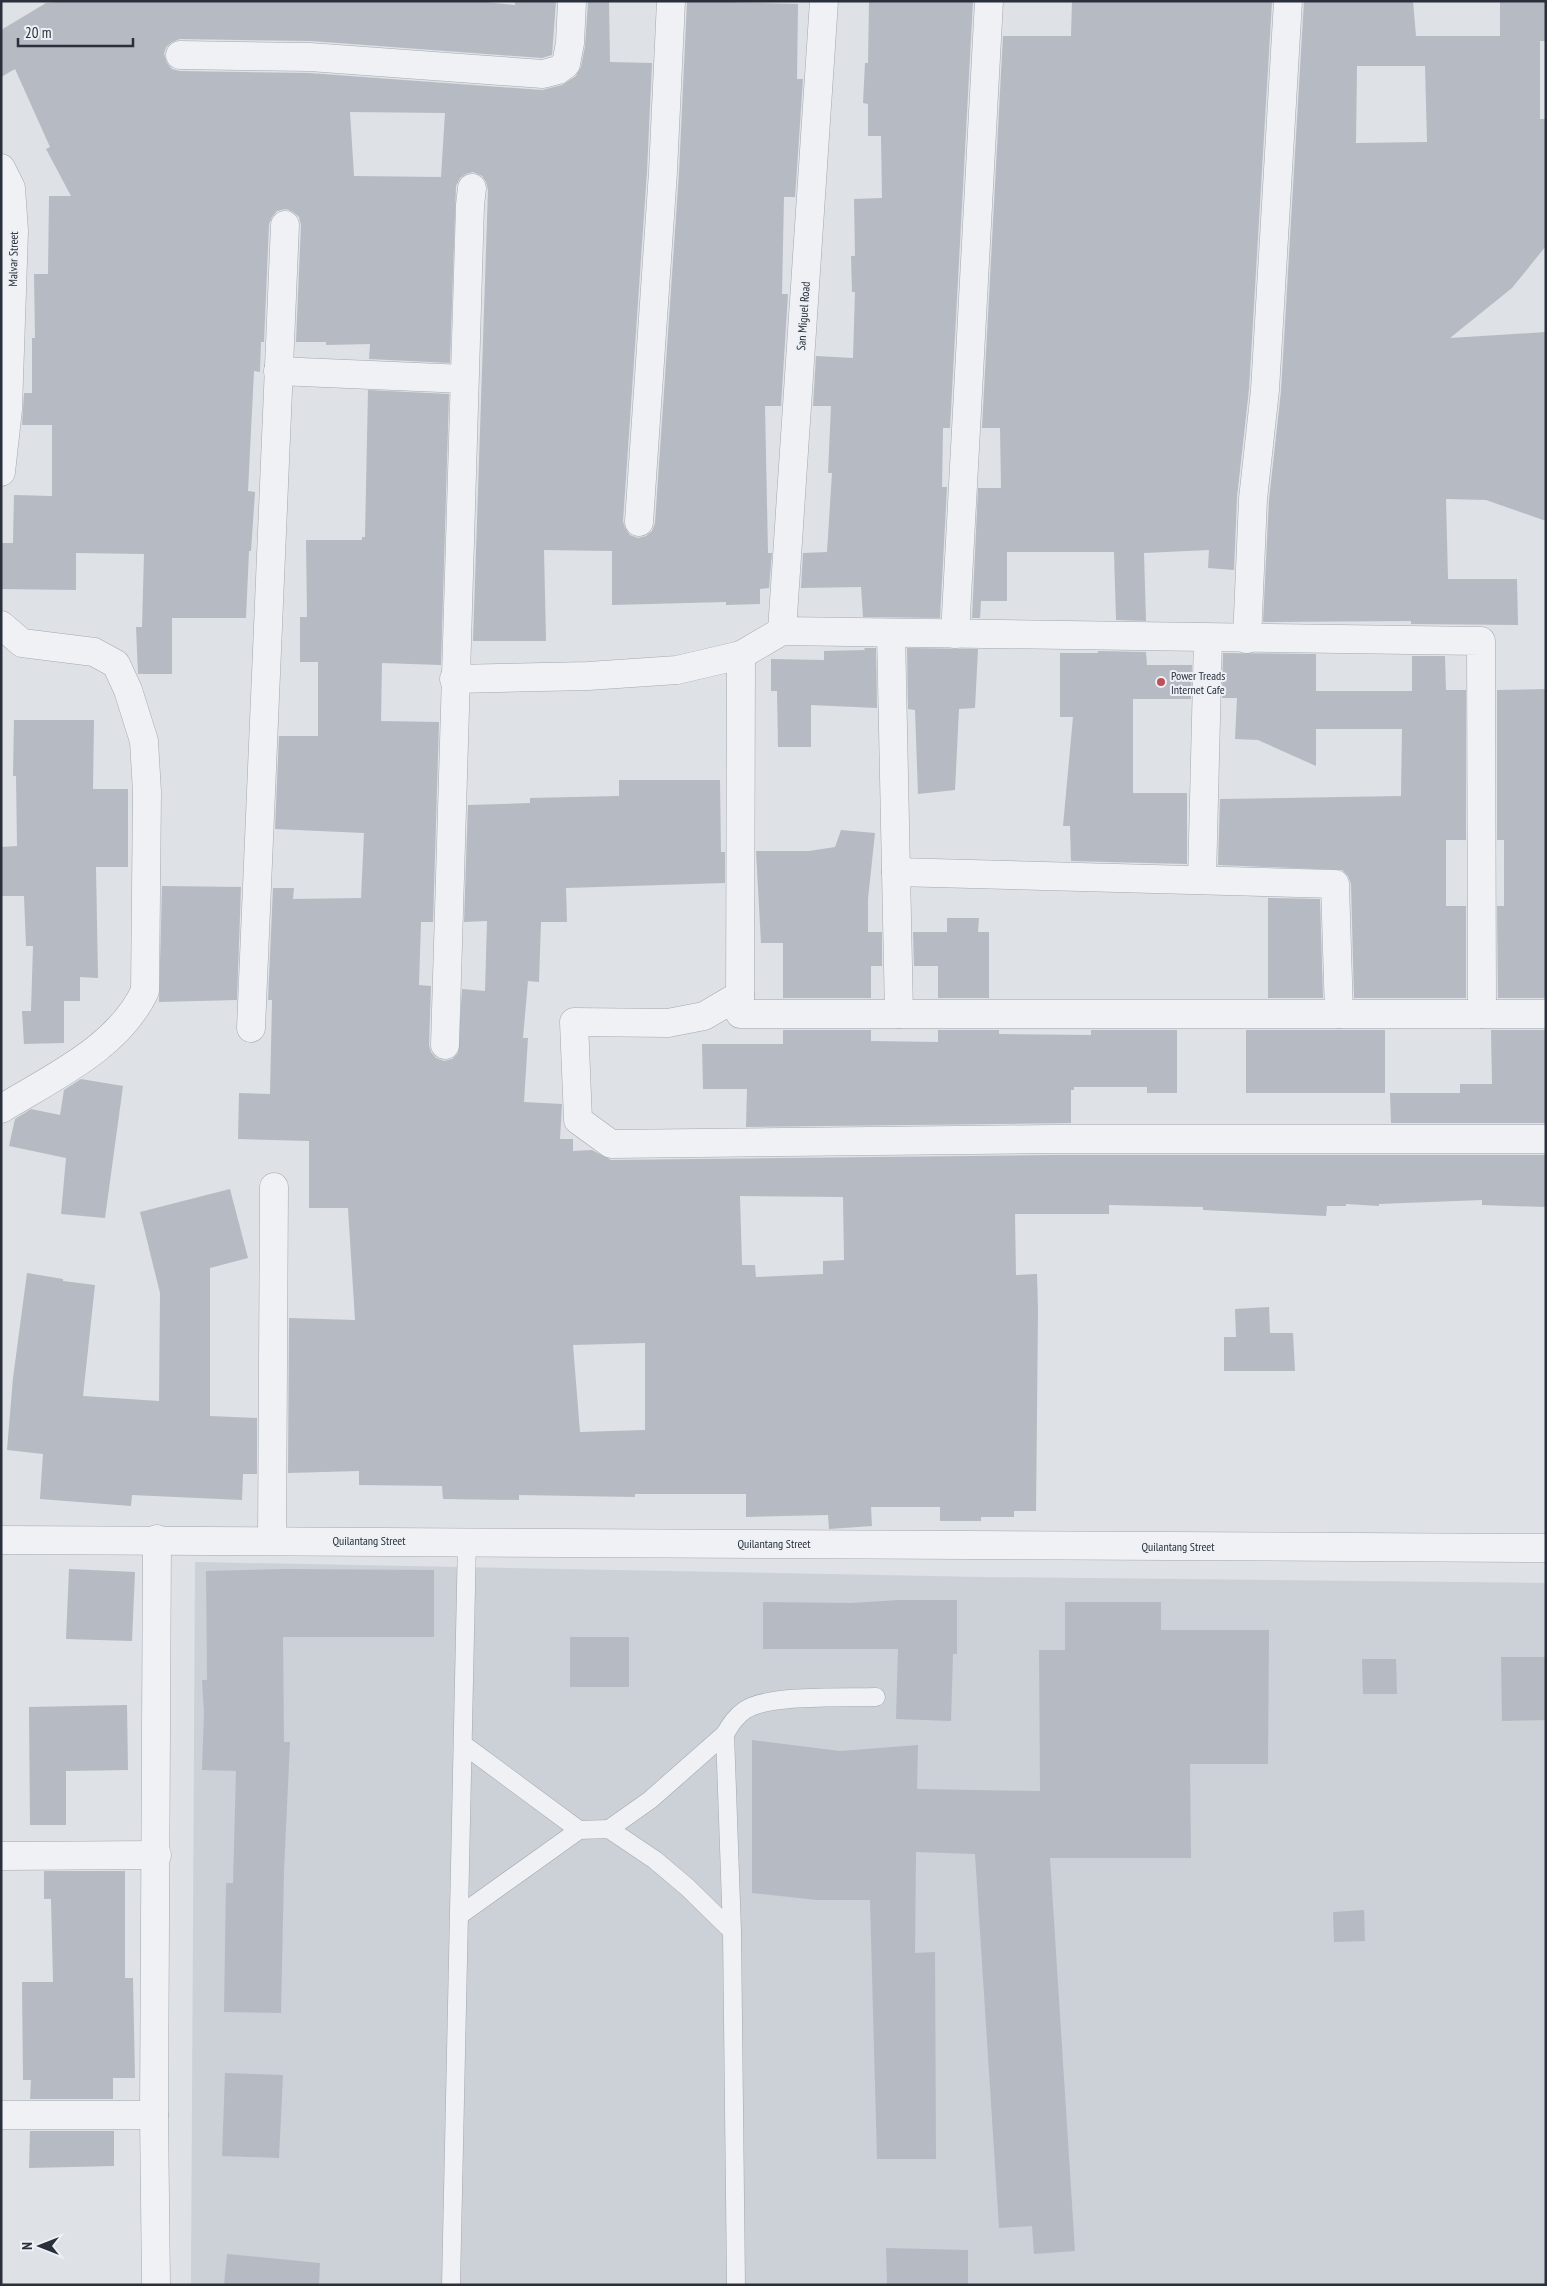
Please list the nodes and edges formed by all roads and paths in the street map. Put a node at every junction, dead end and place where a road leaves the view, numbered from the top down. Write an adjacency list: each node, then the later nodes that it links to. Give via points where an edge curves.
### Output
1 (572, 1): 6 (street, via 568,59 558,70 543,74 310,57)
2 (671, 1): 13 (street)
3 (824, 1): 15 (street, San Miguel Road)
4 (989, 1): 17 (street)
5 (1288, 1): 19 (street, via 1265,390 1253,499)
6 (180, 55)
7 (4, 183): 12 (street, Malvar Street, via 13,208 14,260 8,409)
8 (472, 188): 11 (street)
9 (284, 225): 10 (street)
10 (278, 371): 11 (street); 29 (street)
11 (464, 379): 21 (street)
12 (1, 472)
13 (639, 522)
14 (1, 625): 31 (street, via 22,643 94,652 116,664 144,741 147,792 145,991 131,1017 94,1051)
15 (782, 631): 16 (street); 20 (street)
16 (891, 633): 17 (street); 22 (street)
17 (955, 634): 18 (street)
18 (1208, 638): 19 (street); 23 (street)
19 (1247, 639): 27 (street, via 1481,641)
20 (741, 655): 21 (street, via 677,670); 24 (street)
21 (454, 680): 30 (street)
22 (896, 872): 23 (street); 25 (street)
23 (1202, 880): 26 (street, via 1335,884)
24 (740, 995): 25 (street, via 740,1014); 32 (street, via 704,1016 668,1023 574,1022 578,1120 611,1144 1041,1139)
25 (899, 1014): 26 (street)
26 (1339, 1014): 27 (street)
27 (1482, 1014): 28 (street)
28 (1546, 1014)
29 (251, 1028)
30 (445, 1045)
31 (1, 1109)
32 (1546, 1139)
33 (274, 1187): 36 (street)
34 (157, 1539): 35 (street, Quilantang Street); 36 (street, Quilantang Street); 44 (street)
35 (1, 1540)
36 (272, 1540): 37 (street, Quilantang Street)
37 (467, 1541): 38 (street, Quilantang Street); 41 (lane)
38 (1546, 1548)
39 (876, 1697): 40 (lane, via 768,1701 746,1709 734,1719)
40 (725, 1734): 42 (lane, via 650,1800); 47 (lane)
41 (464, 1745): 43 (lane); 46 (lane)
42 (609, 1828): 43 (lane); 47 (lane, via 668,1871)
43 (579, 1830): 46 (lane)
44 (157, 1855): 45 (street); 49 (street)
45 (1, 1856)
46 (460, 1915): 51 (lane)
47 (732, 1931): 52 (lane)
48 (1, 2115): 49 (street)
49 (154, 2115): 50 (street)
50 (156, 2285)
51 (451, 2285)
52 (736, 2285)

